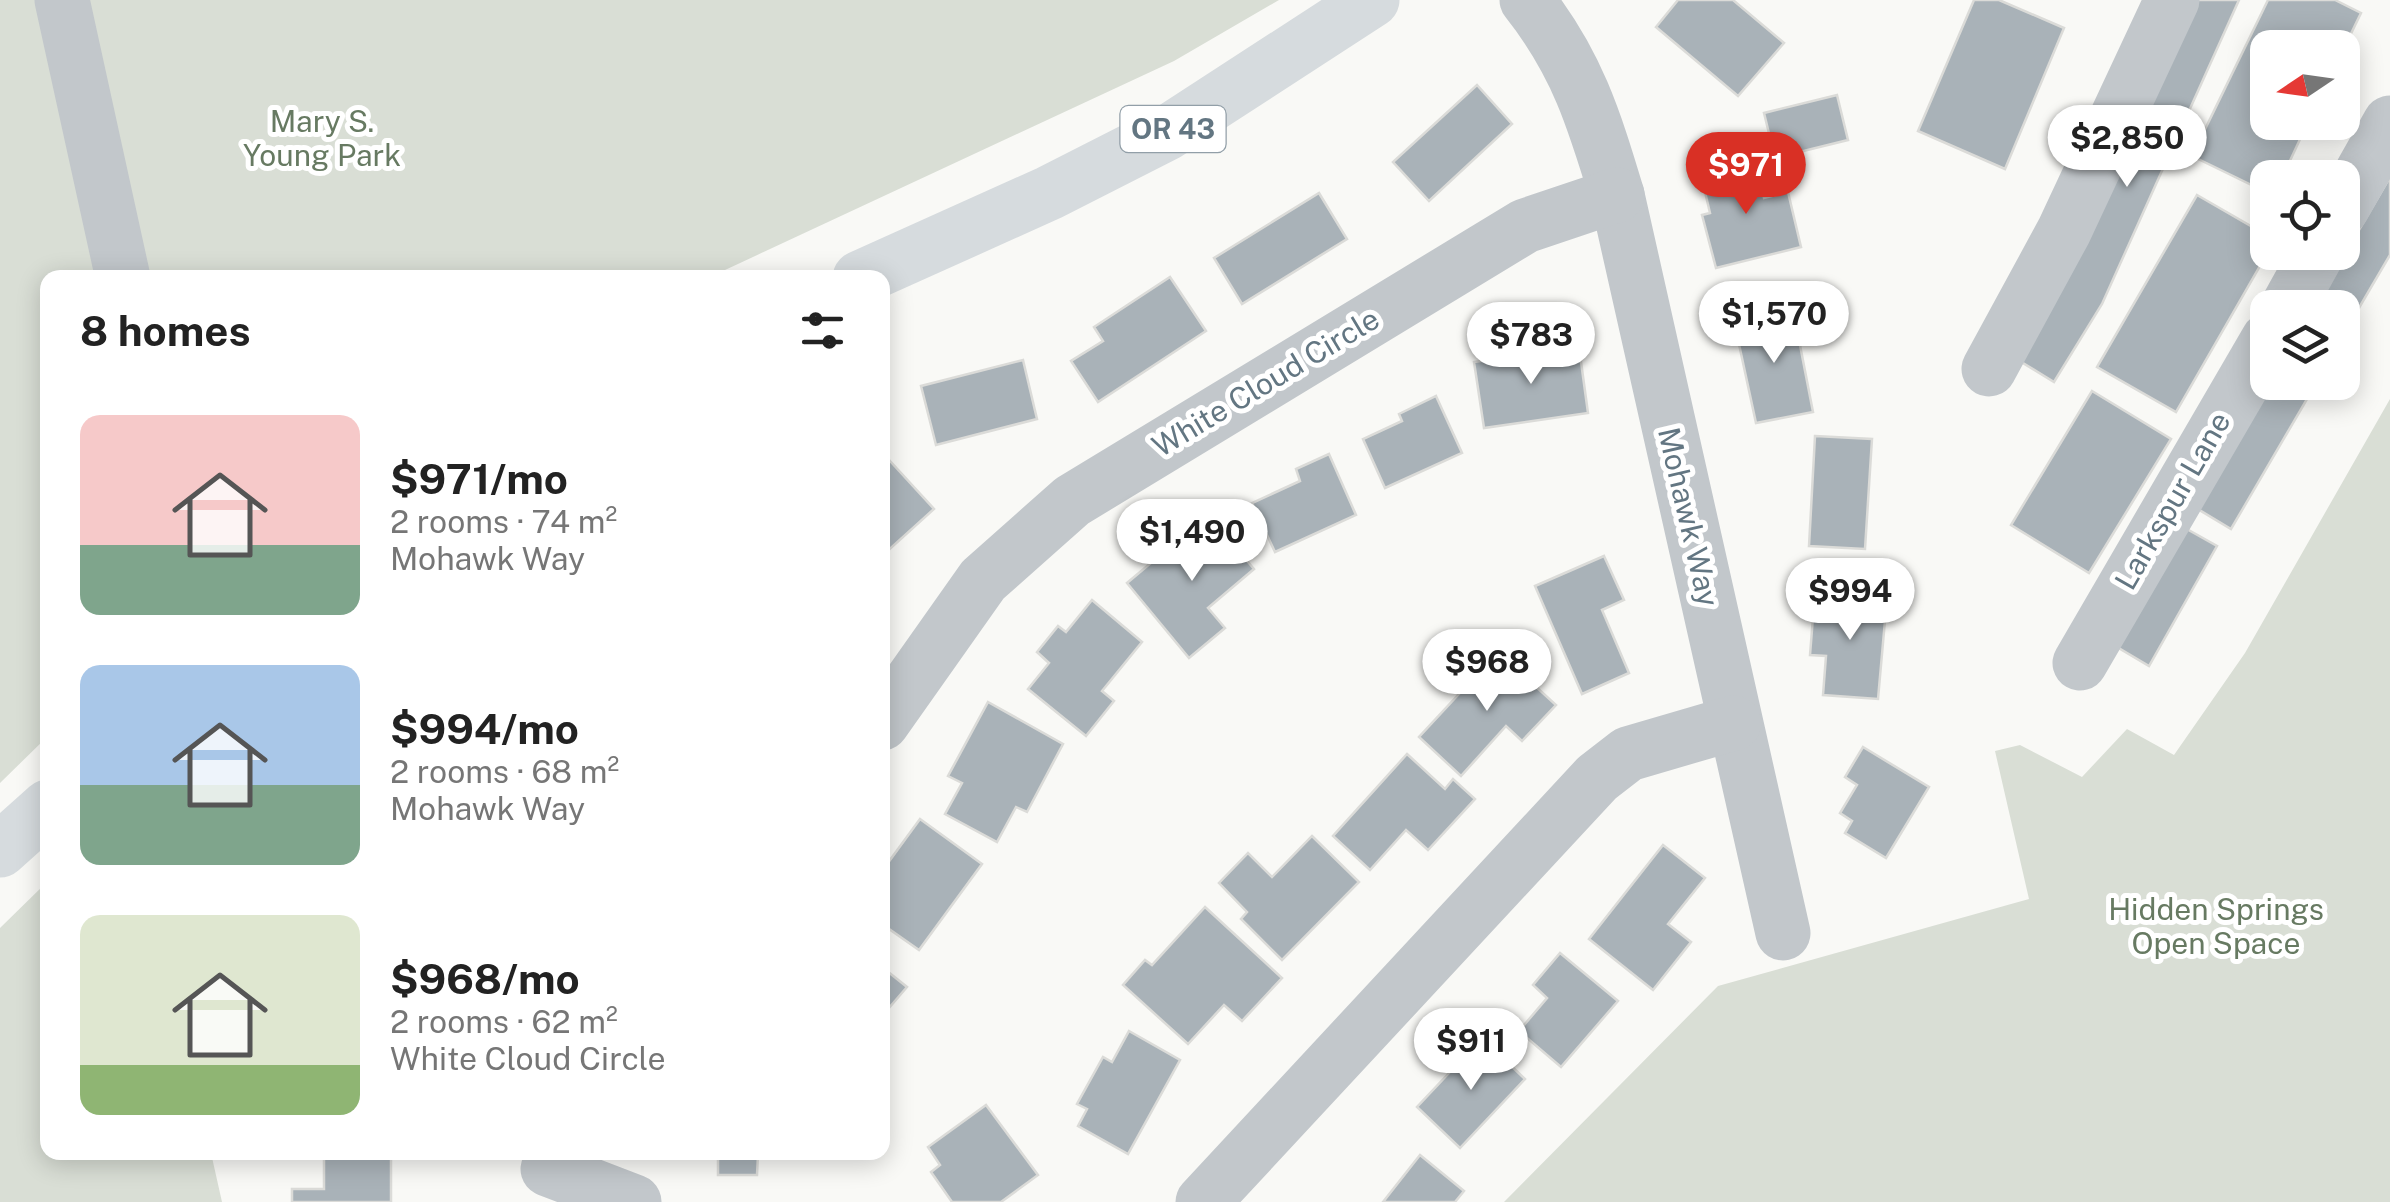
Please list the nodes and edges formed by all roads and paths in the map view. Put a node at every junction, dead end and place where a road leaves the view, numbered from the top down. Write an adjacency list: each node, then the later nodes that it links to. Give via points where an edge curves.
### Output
1 (62, 0): 8 (street)
2 (1372, 0): 9 (main road, OR 43, via 1167,133)
3 (1527, 0): 7 (street, Mohawk Way, via 1560,42)
4 (2172, 0): 10 (street, via 2064,231)
5 (2390, 123): 6 (street)
6 (2360, 176)
7 (1617, 195): 13 (street, White Cloud Circle, via 1525,226 1072,501 983,580); 14 (street, Mohawk Way)
8 (121, 270)
9 (878, 270)
10 (1989, 368)
11 (2250, 371): 12 (street, Larkspur Lane)
12 (2080, 663)
13 (890, 712)
14 (1734, 724): 17 (street, Mohawk Way); 20 (street, via 1628,754 1598,778)
15 (40, 814): 16 (main road)
16 (0, 850)
17 (1783, 933)
18 (553, 1160): 19 (street, via 548,1169)
19 (634, 1202)
20 (1203, 1202)

